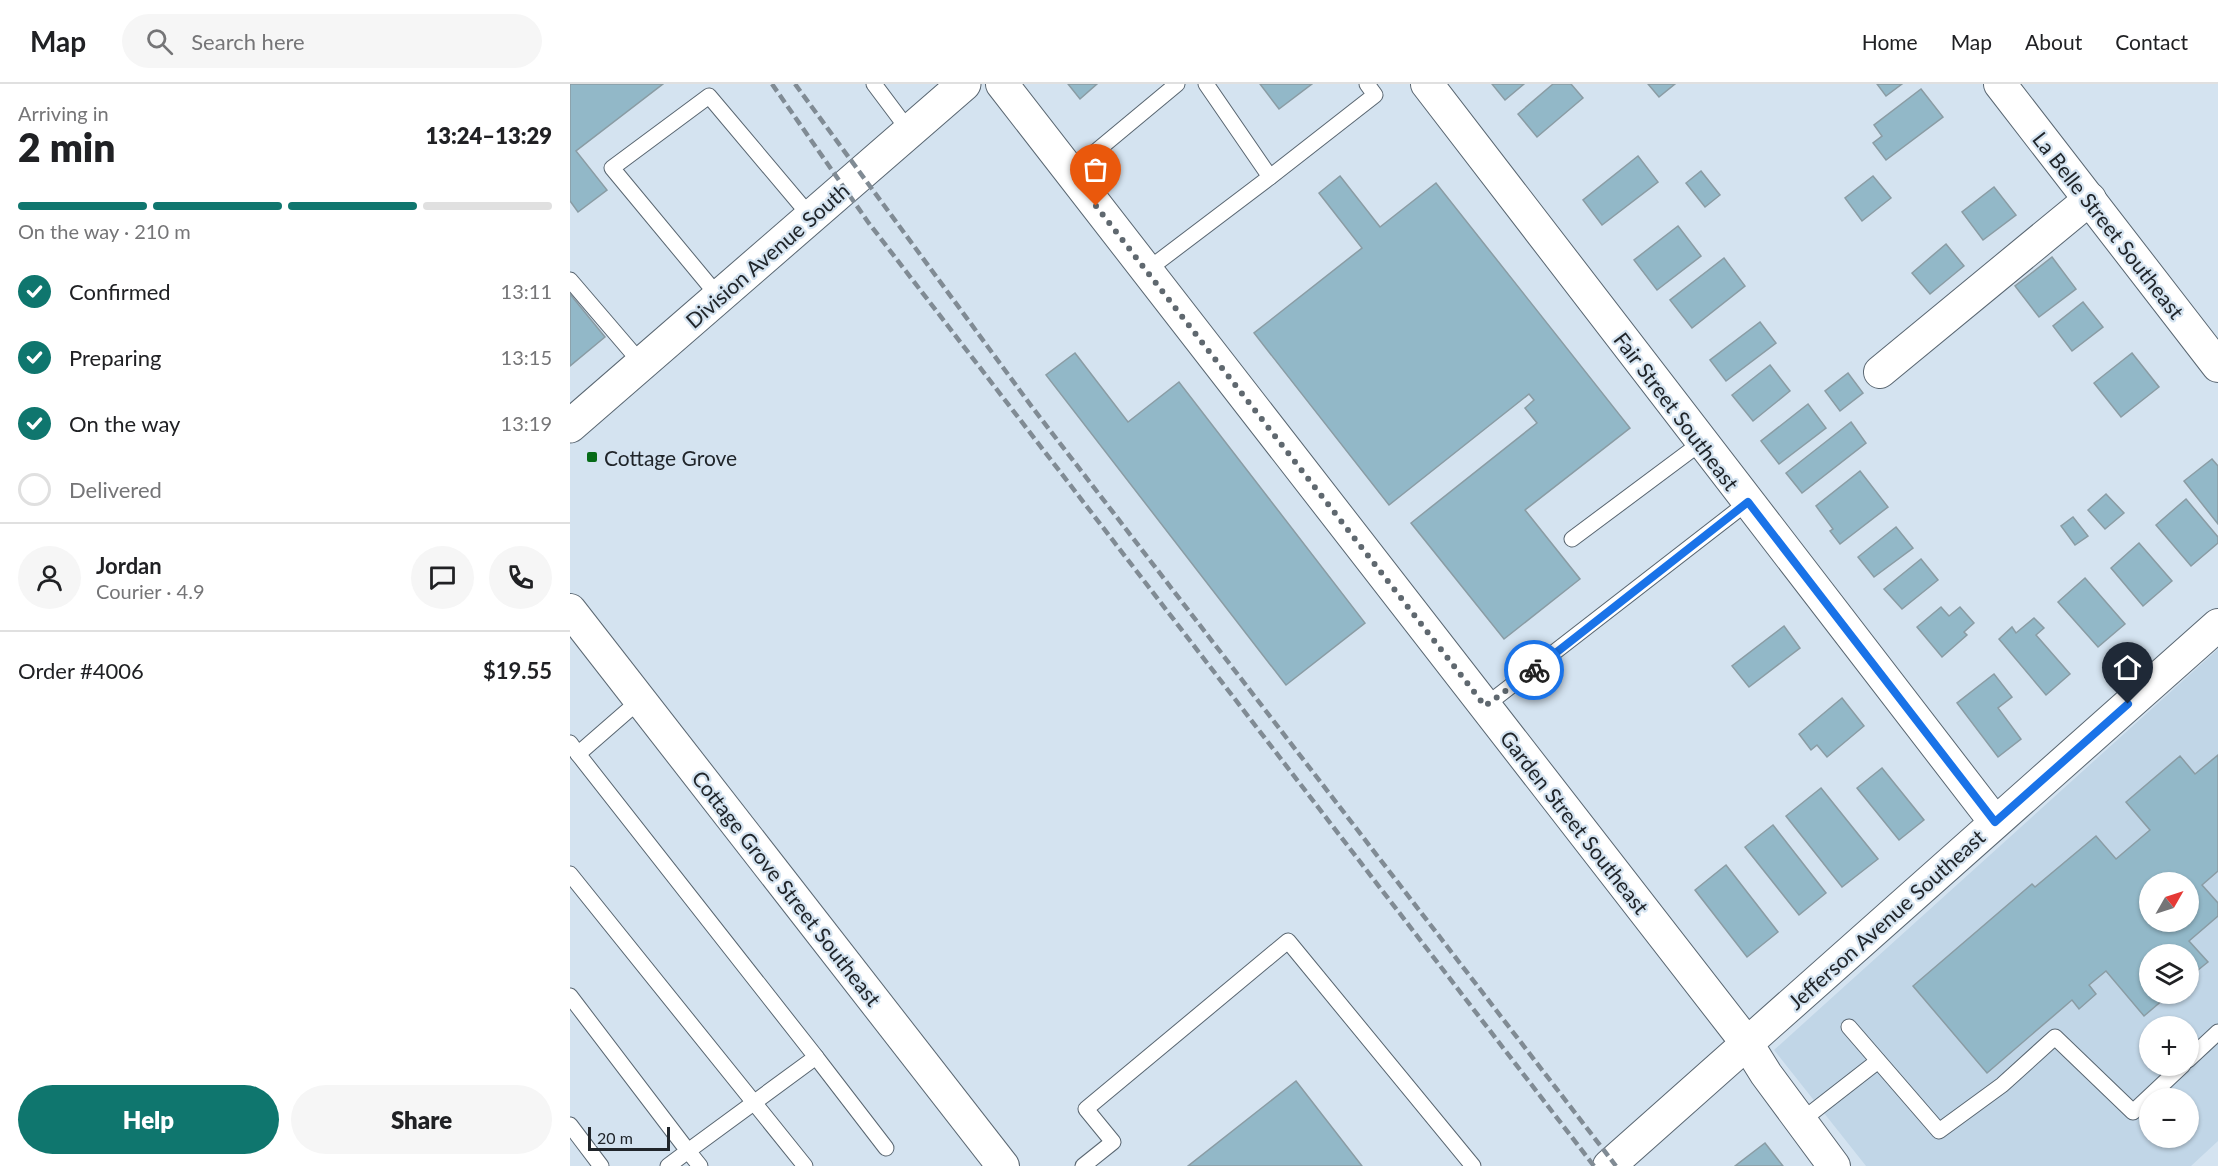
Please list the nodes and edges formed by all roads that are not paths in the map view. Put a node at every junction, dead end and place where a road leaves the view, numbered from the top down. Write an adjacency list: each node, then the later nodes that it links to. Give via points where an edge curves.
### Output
1 (874, 84): 10 (lane)
2 (964, 84): 10 (main road, Division Avenue South)
3 (1002, 84): 11 (street, Garden Street Southeast)
4 (1177, 84): 11 (lane)
5 (1206, 84): 12 (lane)
6 (1367, 84): 12 (lane, via 1375,94)
7 (1427, 84): 22 (street, Fair Street Southeast)
8 (2000, 84): 13 (street, La Belle Street Southeast)
9 (708, 90): 14 (lane); 17 (lane, via 612,168)
10 (910, 132): 14 (main road, Division Avenue South)
11 (1070, 173): 15 (street, Garden Street Southeast)
12 (1270, 177): 15 (lane)
13 (2090, 200): 19 (street, La Belle Street Southeast); 20 (street)
14 (811, 217): 17 (main road, Division Avenue South)
15 (1146, 271): 28 (street, Garden Street Southeast)
16 (570, 280): 18 (lane)
17 (719, 297): 18 (main road, Division Avenue South)
18 (642, 364): 21 (main road, Division Avenue South)
19 (2218, 366)
20 (1880, 372)
21 (570, 426)
22 (1702, 442): 23 (street, Fair Street Southeast); 24 (lane)
23 (1748, 502): 28 (lane); 30 (street, Fair Street Southeast)
24 (1572, 539)
25 (570, 610): 27 (street, Cottage Grove Street Southeast)
26 (2218, 625): 30 (street, Jefferson Avenue Southeast)
27 (640, 700): 29 (lane); 49 (street, Cottage Grove Street Southeast)
28 (1485, 706): 35 (street, Garden Street Southeast)
29 (574, 748): 37 (lane)
30 (1995, 822): 35 (street, Jefferson Avenue Southeast)
31 (570, 874): 40 (lane)
32 (570, 996): 44 (lane)
33 (1849, 1027): 38 (lane)
34 (2218, 1032): 36 (lane)
35 (1746, 1042): 41 (street, Garden Street Southeast); 52 (street, Jefferson Avenue Southeast)
36 (2199, 1050)
37 (816, 1057): 40 (lane); 43 (lane)
38 (1878, 1061): 39 (lane, via 1939,1131 2002,1085 2055,1036 2133,1112); 41 (lane)
39 (2171, 1076)
40 (753, 1102): 44 (lane); 48 (lane)
41 (1801, 1121): 53 (street, Garden Street Southeast)
42 (570, 1125): 45 (lane)
43 (886, 1149)
44 (688, 1150): 46 (lane); 47 (lane)
45 (601, 1166)
46 (668, 1166)
47 (700, 1166)
48 (805, 1166)
49 (1003, 1166)
50 (1083, 1166): 51 (lane, via 1113,1142 1086,1109 1288,941)
51 (1473, 1166)
52 (1609, 1166)
53 (1834, 1166)

